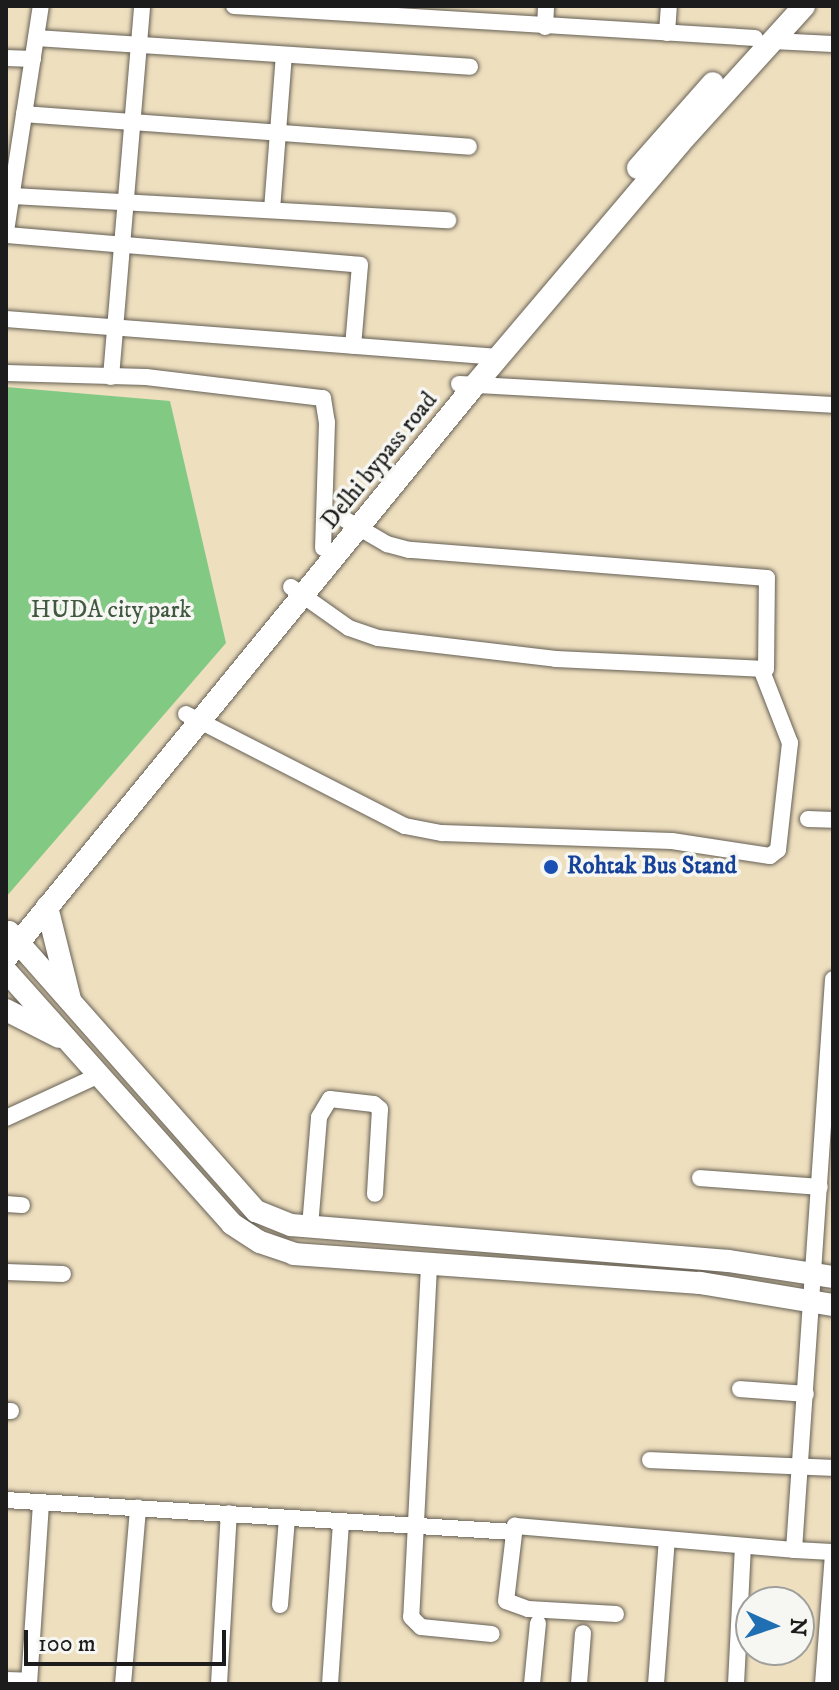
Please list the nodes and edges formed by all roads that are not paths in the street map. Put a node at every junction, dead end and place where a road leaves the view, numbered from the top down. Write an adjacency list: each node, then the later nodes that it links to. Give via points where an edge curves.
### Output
1 (41, 6): 11 (street)
2 (142, 6): 14 (street)
3 (234, 6): 8 (street)
4 (546, 6): 9 (street)
5 (669, 6): 10 (street)
6 (784, 6): 12 (main road, Delhi bypass road)
7 (804, 6): 12 (main road, Delhi bypass road)
8 (282, 8): 9 (street)
9 (545, 27): 10 (street)
10 (667, 33): 12 (street)
11 (36, 38): 14 (street); 17 (street)
12 (764, 39): 13 (street); 33 (main road, Delhi bypass road)
13 (833, 44)
14 (139, 45): 15 (street); 20 (street)
15 (284, 55): 18 (street); 21 (street)
16 (6, 58): 17 (street)
17 (33, 59): 19 (street)
18 (470, 67)
19 (24, 114): 20 (street); 23 (street)
20 (134, 124): 21 (street); 25 (street)
21 (277, 134): 22 (street); 26 (street)
22 (469, 147)
23 (11, 164): 24 (street)
24 (12, 196): 25 (street); 28 (street)
25 (127, 202): 26 (street); 29 (street)
26 (272, 210): 27 (street)
27 (448, 220)
28 (6, 233): 29 (street)
29 (123, 245): 31 (street); 32 (street, via 360,265)
30 (6, 319): 31 (street)
31 (116, 327): 32 (street); 35 (street)
32 (353, 346): 33 (street)
33 (490, 357): 36 (main road, Delhi bypass road)
34 (6, 373): 35 (street)
35 (111, 377): 39 (street, via 323,398)
36 (467, 385): 37 (street); 38 (main road, Delhi bypass road)
37 (833, 405)
38 (352, 525): 39 (main road, Delhi bypass road); 40 (main road, Delhi bypass road); 41 (street, via 409,550 767,578 769,661)
39 (323, 548): 40 (main road, Delhi bypass road)
40 (296, 592): 41 (street, via 349,628 378,638 556,659); 42 (main road, Delhi bypass road)
41 (762, 671): 42 (street, via 790,743 778,850 770,856 672,841 442,833 405,826)
42 (193, 717): 45 (main road, Delhi bypass road); 46 (main road, Delhi bypass road)
43 (808, 819): 44 (street)
44 (833, 820)
45 (47, 907): 46 (main road, Delhi bypass road); 49 (main road)
46 (10, 942): 49 (main road)
47 (6, 971): 51 (main road)
48 (833, 979): 53 (street)
49 (72, 1005): 58 (main road, via 256,1211)
50 (6, 1010): 51 (main road)
51 (70, 1043): 52 (main road)
52 (99, 1075): 54 (street); 59 (main road, via 232,1224 260,1242 294,1254)
53 (829, 1093): 56 (street)
54 (6, 1118)
55 (700, 1178): 56 (street)
56 (820, 1187): 62 (street)
57 (375, 1194): 58 (street, via 380,1109 330,1099 319,1117)
58 (310, 1227): 62 (main road, via 729,1261)
59 (429, 1266): 63 (main road, via 700,1283); 75 (street)
60 (6, 1272): 61 (street)
61 (63, 1274)
62 (823, 1276): 63 (street)
63 (823, 1303): 65 (street)
64 (740, 1389): 65 (street)
65 (806, 1394): 67 (street)
66 (650, 1460): 67 (street)
67 (800, 1465): 68 (street); 79 (street)
68 (833, 1468)
69 (6, 1500): 70 (street)
70 (41, 1503): 71 (street); 87 (street)
71 (138, 1508): 72 (street); 88 (street)
72 (229, 1513): 73 (street); 89 (street)
73 (287, 1518): 74 (street); 81 (street)
74 (341, 1523): 75 (street); 90 (street)
75 (417, 1527): 76 (street); 85 (street, via 413,1622)
76 (513, 1532): 77 (street, via 521,1523); 82 (street, via 506,1601 528,1609)
77 (667, 1539): 78 (street); 93 (street)
78 (743, 1546): 79 (street); 94 (street)
79 (794, 1550): 80 (street)
80 (833, 1552): 95 (street)
81 (280, 1605)
82 (616, 1614)
83 (538, 1623): 91 (street)
84 (583, 1633): 92 (street)
85 (492, 1634)
86 (6, 1680): 87 (street)
87 (29, 1682)
88 (123, 1684)
89 (219, 1684)
90 (330, 1684)
91 (532, 1684)
92 (579, 1684)
93 (656, 1684)
94 (736, 1684)
95 (823, 1684)

